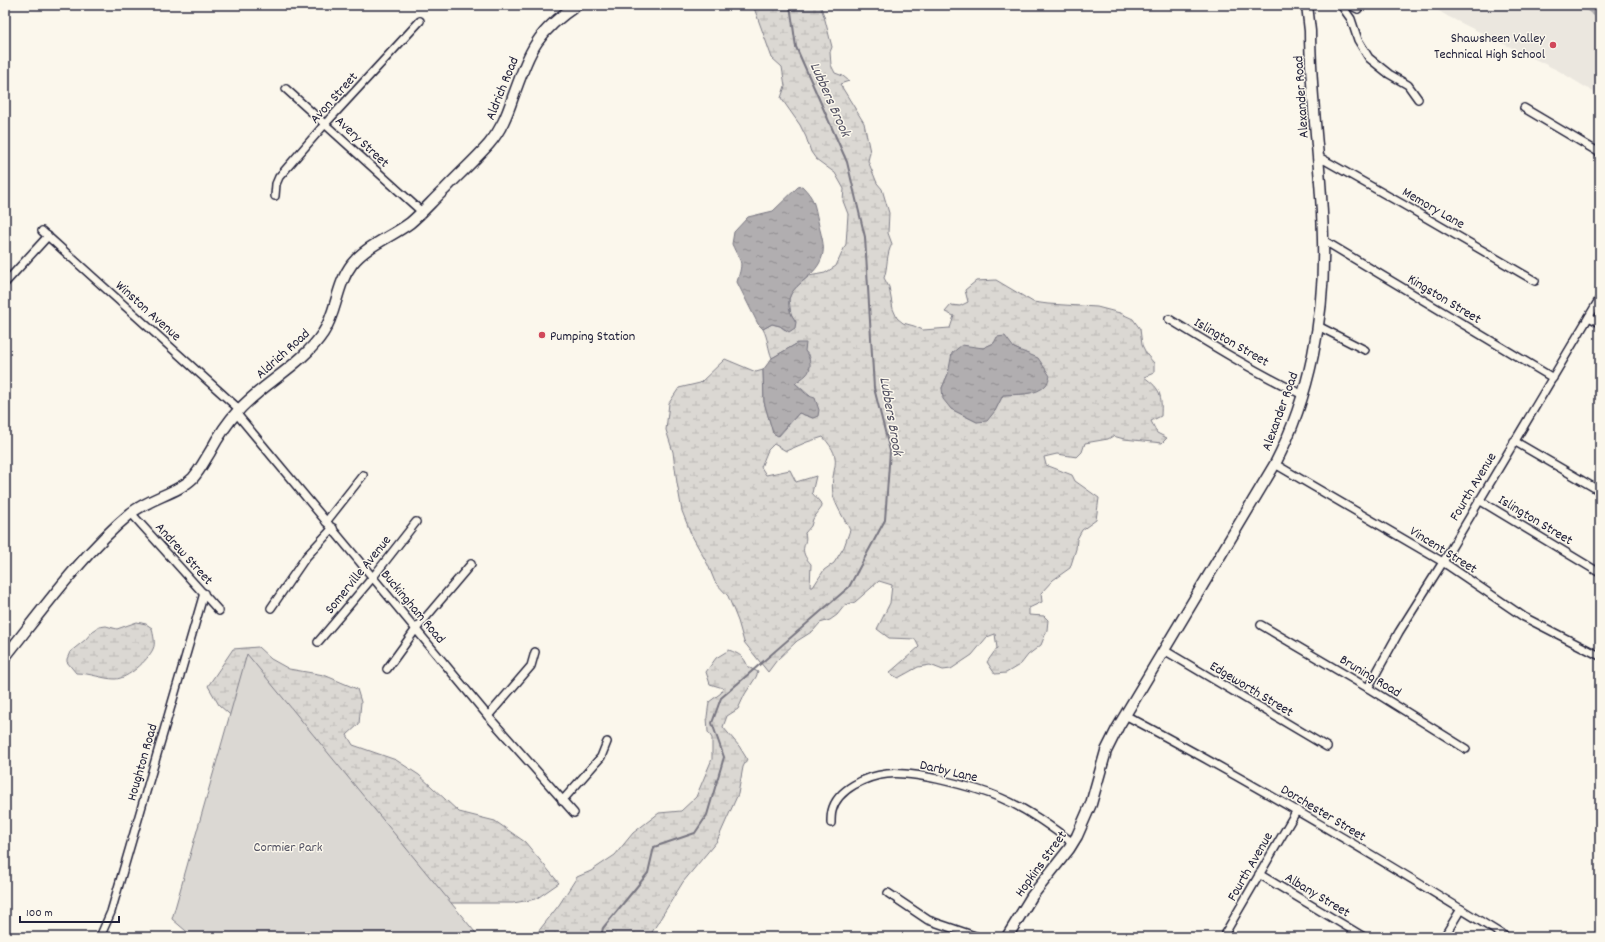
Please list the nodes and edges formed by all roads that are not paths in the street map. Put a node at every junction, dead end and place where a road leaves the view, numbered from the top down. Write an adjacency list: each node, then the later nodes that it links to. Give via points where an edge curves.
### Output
1 (577, 5): 14 (street, Aldrich Road, via 551,24 530,53 504,122 490,143)
2 (1307, 5): 12 (street, Alexander Road)
3 (1341, 5): 8 (street, via 1351,19 1358,40 1369,58 1408,86)
4 (1350, 5): 5 (street)
5 (1358, 9)
6 (420, 21): 10 (street, Avon Street)
7 (286, 89): 10 (street, Avery Street)
8 (1418, 99)
9 (1524, 108): 11 (street)
10 (325, 124): 13 (street, Avon Street, via 278,179); 14 (street, Avery Street)
11 (1600, 153)
12 (1319, 157): 17 (street, Alexander Road); 18 (street, Memory Lane)
13 (275, 196)
14 (422, 212): 28 (street, Aldrich Road, via 403,228 356,259 344,277 330,320 320,338)
15 (42, 231): 16 (street, Winston Avenue)
16 (48, 236): 19 (street); 28 (street, Winston Avenue)
17 (1323, 240): 24 (street, Alexander Road); 26 (street, Kingston Street)
18 (1535, 281)
19 (5, 283)
20 (1600, 298): 21 (street, Fourth Avenue)
21 (1589, 317): 23 (street); 26 (street, Fourth Avenue)
22 (1169, 318): 27 (street, Islington Street, via 1279,384)
23 (1600, 323)
24 (1318, 326): 25 (street); 27 (street, Alexander Road)
25 (1365, 350)
26 (1553, 378): 29 (street, Fourth Avenue)
27 (1303, 395): 30 (street, Alexander Road)
28 (238, 411): 34 (street, Aldrich Road, via 193,478 183,486 149,501); 35 (street, Buckingham Road)
29 (1514, 441): 32 (street); 33 (street, Fourth Avenue)
30 (1274, 464): 38 (street, Vincent Street); 48 (street, Alexander Road)
31 (363, 475): 35 (street)
32 (1600, 491)
33 (1479, 500): 38 (street, Fourth Avenue); 40 (street, Islington Street)
34 (131, 513): 42 (street, Andrew Street); 51 (street, Aldrich Road, via 80,566)
35 (326, 522): 37 (street, Buckingham Road)
36 (416, 522): 41 (street, Somerville Avenue)
37 (333, 528): 41 (street, Buckingham Road); 43 (street, via 306,557)
38 (1443, 562): 50 (street, Vincent Street, via 1524,617); 53 (street, Fourth Avenue, via 1399,632)
39 (471, 564): 46 (street)
40 (1600, 573)
41 (373, 577): 46 (street, Buckingham Road); 47 (street, Somerville Avenue)
42 (204, 593): 44 (street, Andrew Street); 69 (street, Houghton Road, via 111,912)
43 (271, 608)
44 (220, 611)
45 (1261, 624): 53 (street, Bruning Road)
46 (416, 629): 52 (street); 54 (street, Buckingham Road)
47 (318, 642)
48 (1164, 650): 55 (street, Alexander Road); 58 (street, Edgeworth Street)
49 (535, 652): 54 (street, via 530,666)
50 (1600, 656)
51 (5, 657)
52 (387, 669)
53 (1368, 688): 59 (street, Bruning Road)
54 (488, 716): 60 (street, Buckingham Road)
55 (1125, 716): 56 (street, Alexander Road); 61 (street, Dorchester Street)
56 (1114, 735): 64 (street, Hopkins Street, via 1100,769 1088,812)
57 (607, 742): 60 (street, via 600,758)
58 (1327, 747)
59 (1466, 749)
60 (562, 801): 62 (street, Buckingham Road)
61 (1297, 810): 65 (street, Fourth Avenue); 67 (street, Dorchester Street)
62 (574, 813)
63 (831, 823): 64 (street, Darby Lane, via 836,802 857,783 887,774 905,774 958,785 1000,798 1027,811)
64 (1073, 843): 71 (street, Hopkins Street, via 1032,896)
65 (1259, 874): 68 (street, Fourth Avenue); 72 (street, Albany Street)
66 (888, 893): 70 (street, via 928,920)
67 (1461, 909): 73 (street); 74 (street, Dorchester Street)
68 (1226, 936)
69 (100, 937)
70 (978, 937)
71 (1007, 937)
72 (1364, 937)
73 (1444, 937)
74 (1506, 937)

